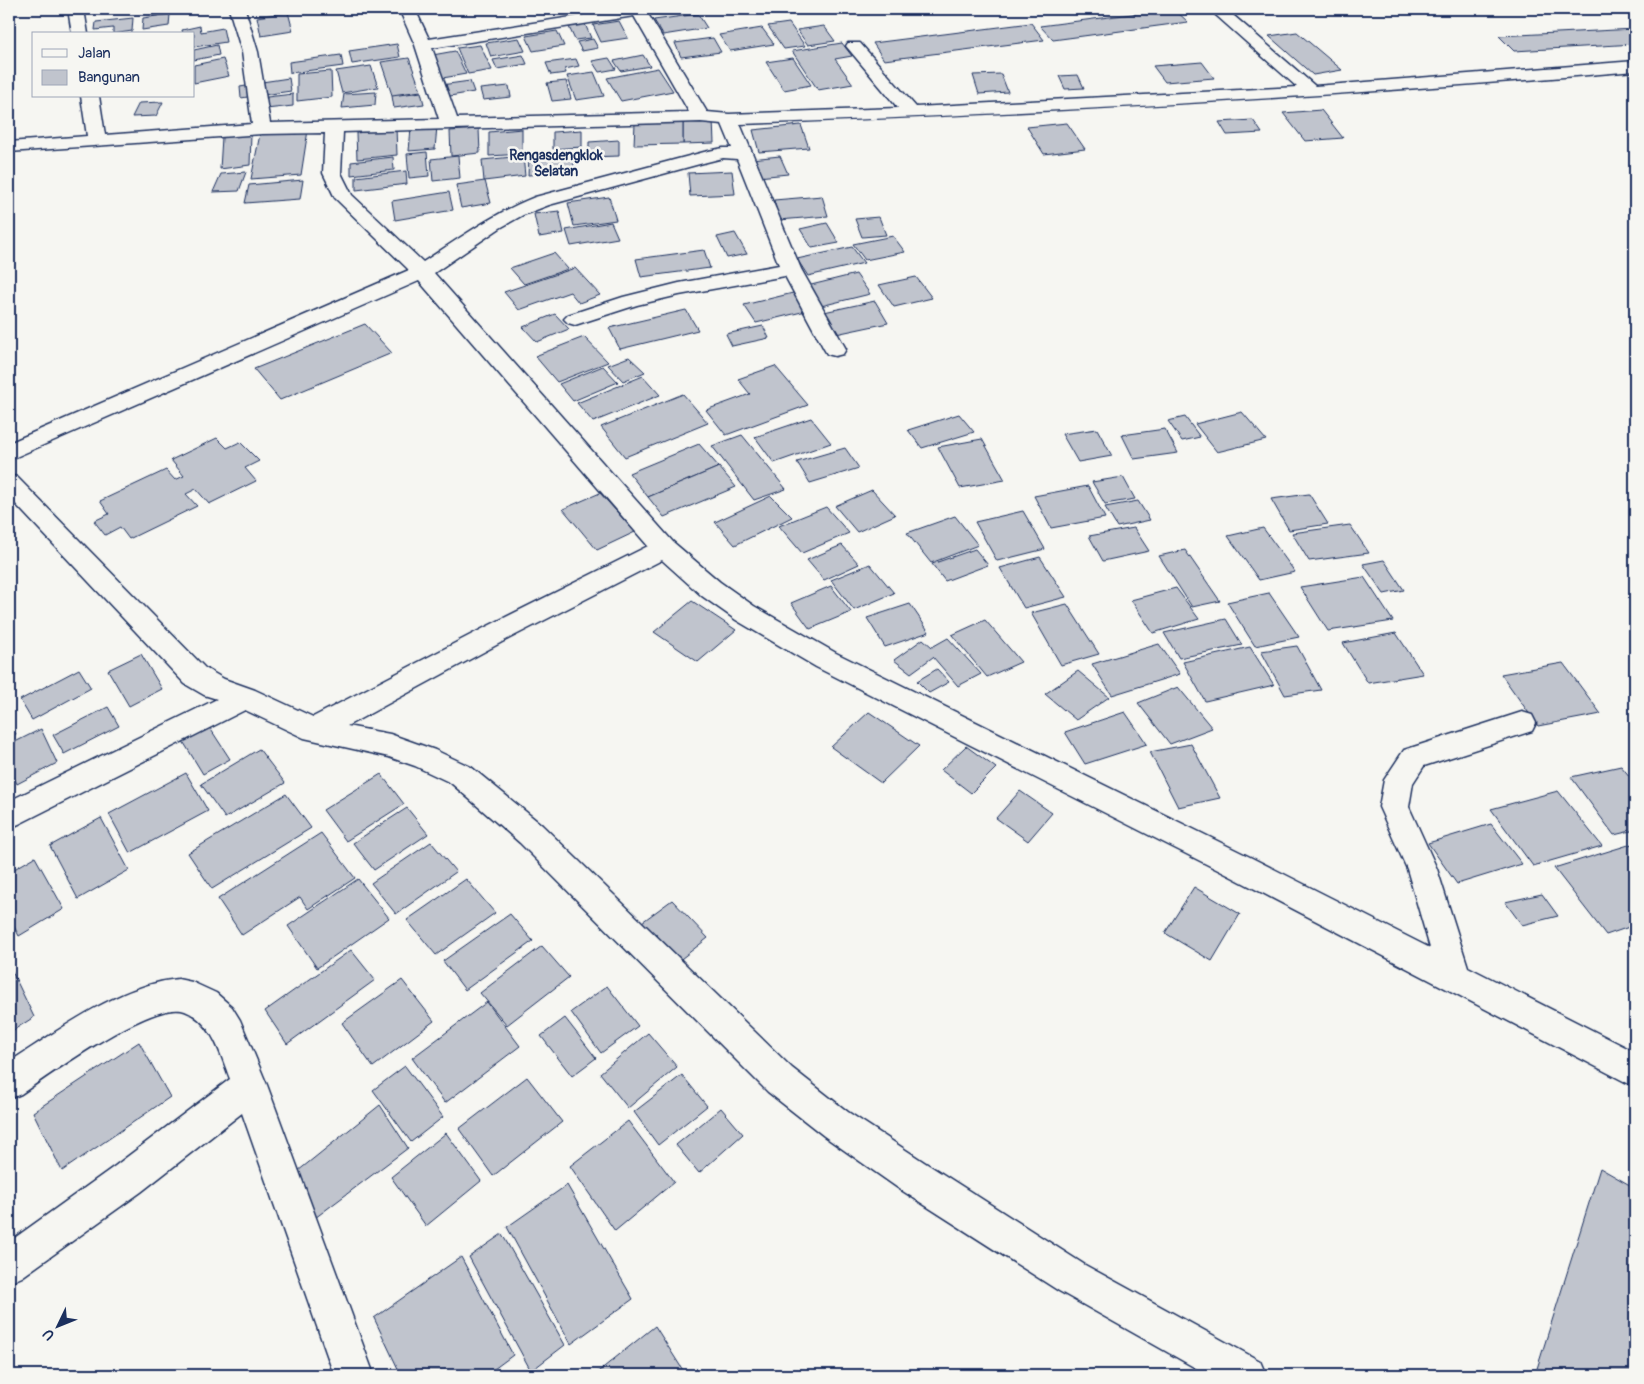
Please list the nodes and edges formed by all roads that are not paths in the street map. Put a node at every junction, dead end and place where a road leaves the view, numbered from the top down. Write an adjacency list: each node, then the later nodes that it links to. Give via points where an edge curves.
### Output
1 (76, 9): 6 (street)
2 (237, 9): 17 (street, via 250,52)
3 (407, 9): 7 (street)
4 (1217, 9): 10 (street)
5 (642, 10): 7 (street); 13 (street)
6 (80, 32)
7 (423, 45): 15 (street)
8 (854, 46): 12 (street)
9 (1635, 66): 10 (street)
10 (1311, 91): 12 (street)
11 (90, 98): 18 (street)
12 (912, 113): 14 (street)
13 (701, 117): 14 (street); 15 (street)
14 (729, 119): 20 (street)
15 (450, 125): 16 (street)
16 (334, 128): 17 (street); 22 (street, via 332,173 337,186 356,210)
17 (262, 129): 18 (street)
18 (97, 140): 19 (street)
19 (9, 147)
20 (744, 154): 21 (street); 22 (street, via 723,153 704,157 542,201 493,224)
21 (791, 269): 23 (street, via 630,300); 24 (street)
22 (422, 272): 25 (street); 27 (street)
23 (575, 319)
24 (836, 349)
25 (9, 452)
26 (9, 483): 28 (street, via 195,676)
27 (664, 548): 30 (street); 32 (street, via 711,589 745,613 826,660 1241,867)
28 (245, 698): 30 (street); 31 (street)
29 (1522, 723): 32 (street, via 1414,758 1399,780 1394,807 1422,869)
30 (314, 730): 38 (street, via 390,746 461,775 531,834 780,1080 836,1124 1072,1278)
31 (9, 815)
32 (1455, 978): 33 (street)
33 (1635, 1070)
34 (9, 1082): 35 (street, via 137,1004 160,995 178,994 203,1003 216,1013 225,1026)
35 (250, 1085): 36 (street, via 128,1179); 37 (street)
36 (9, 1264)
37 (354, 1375)
38 (1246, 1375)

